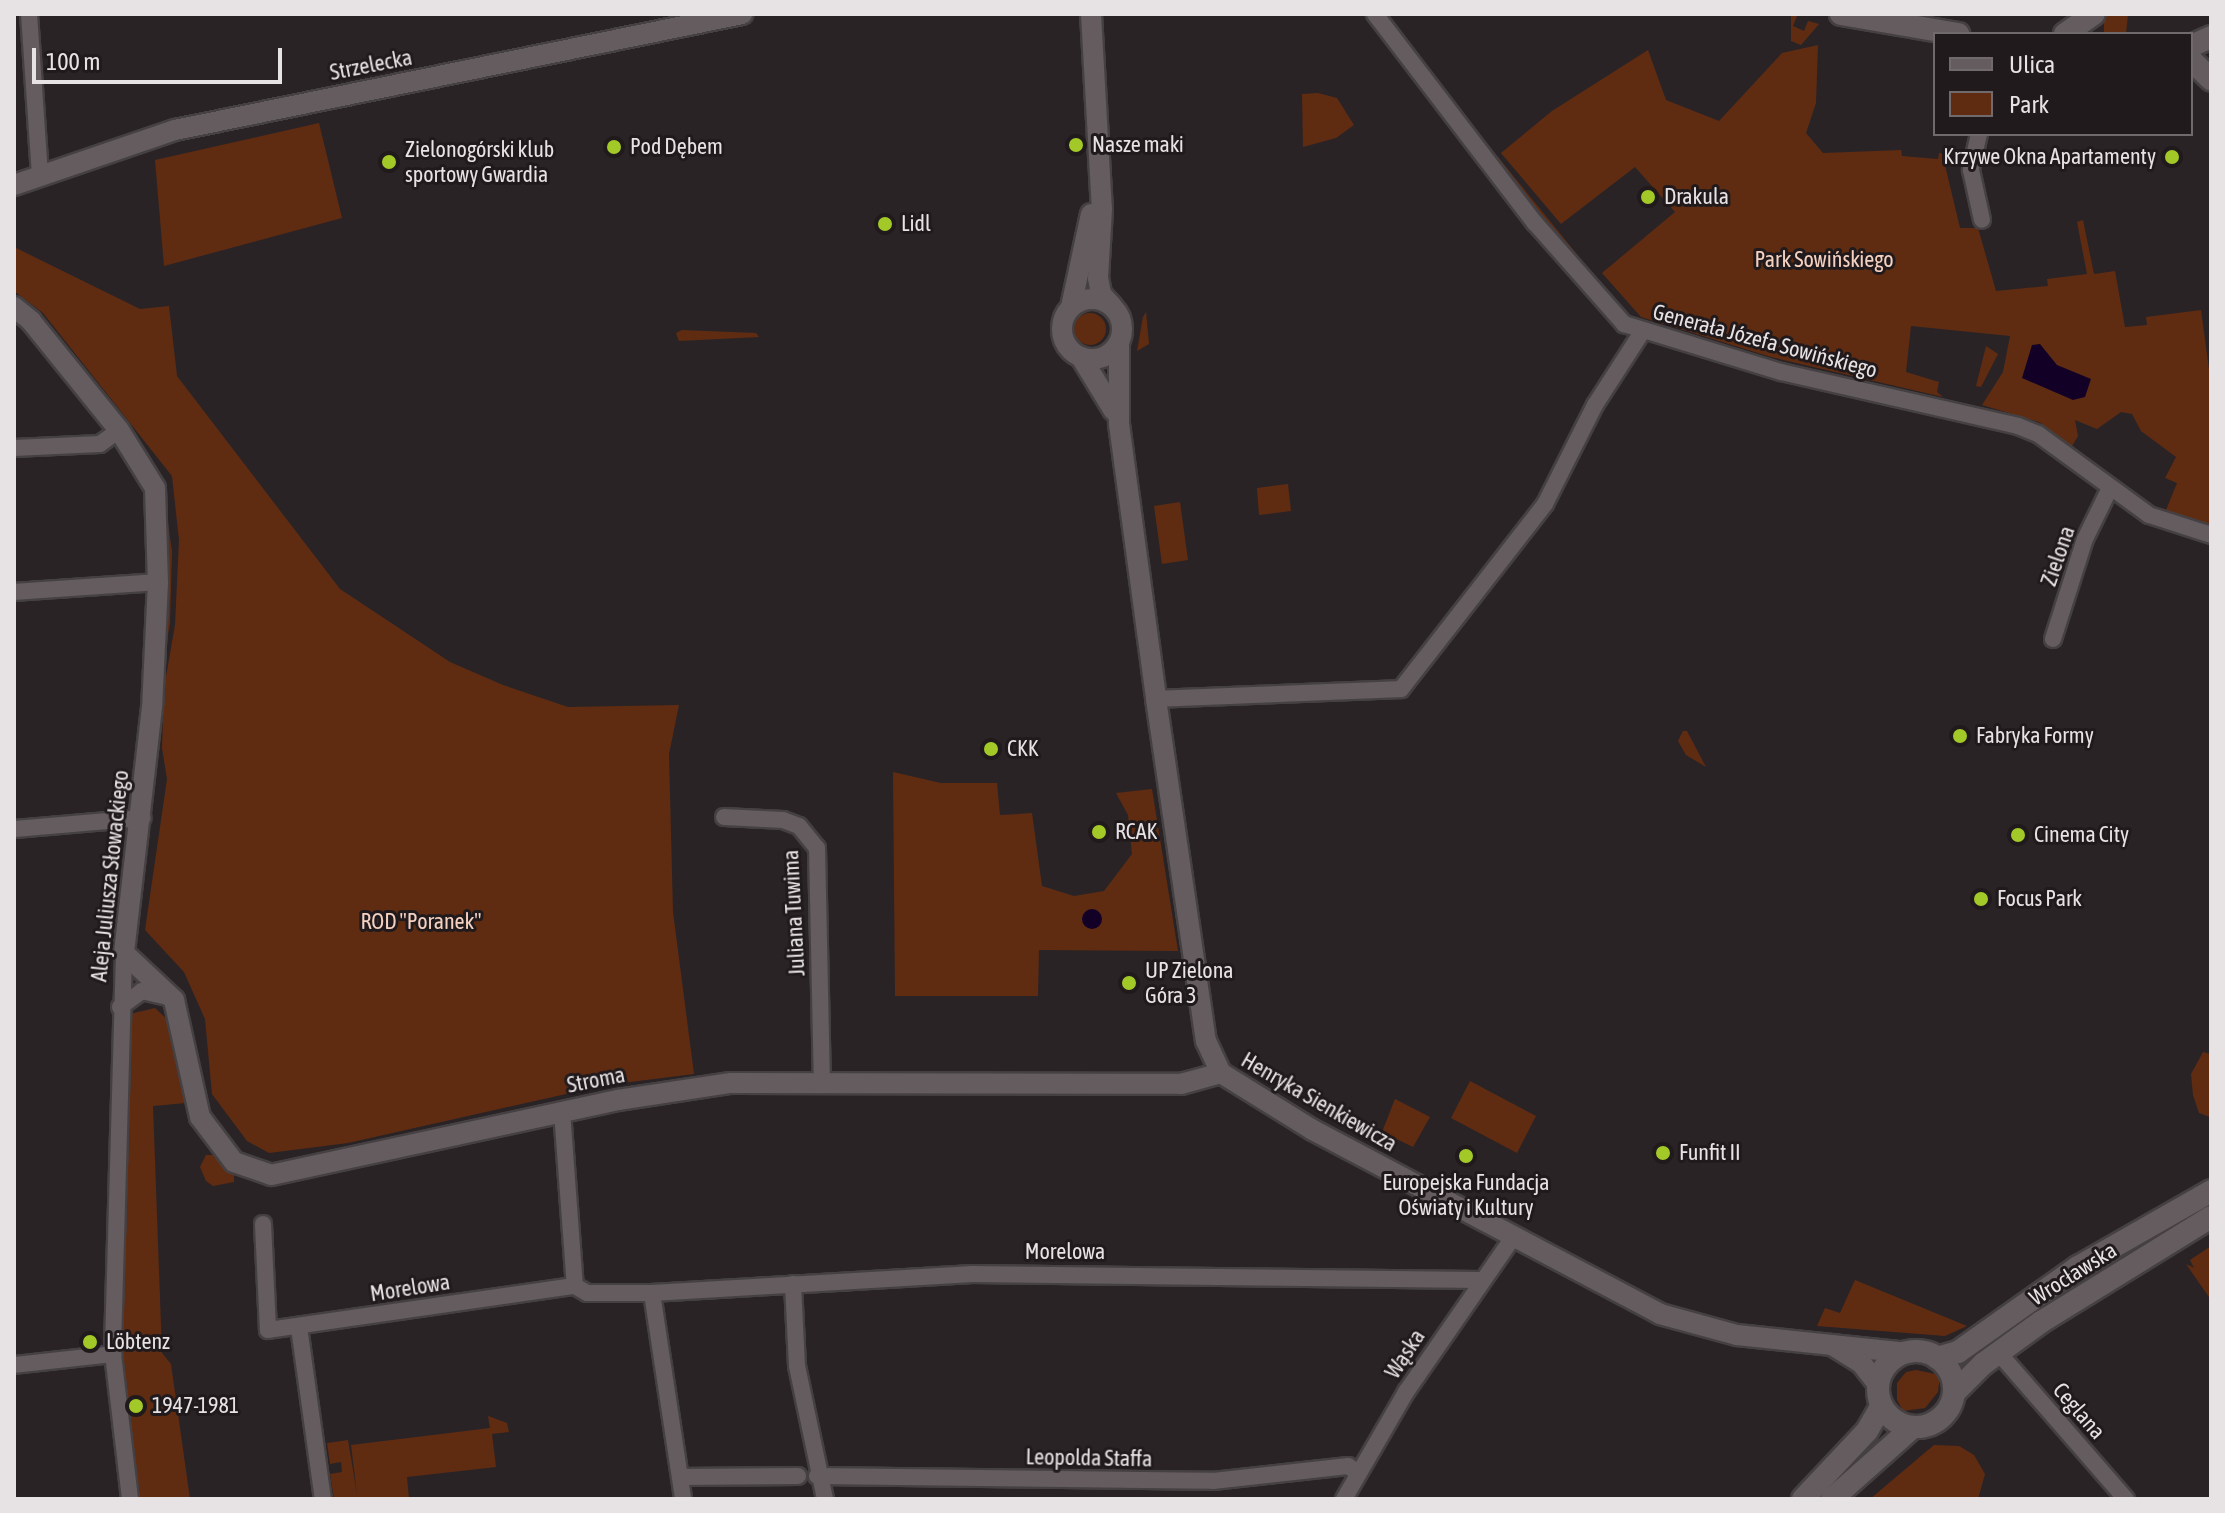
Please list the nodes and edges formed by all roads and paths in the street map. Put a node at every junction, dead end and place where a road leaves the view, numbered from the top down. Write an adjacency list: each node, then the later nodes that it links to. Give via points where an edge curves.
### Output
1 (29, 14): 13 (street)
2 (742, 14): 13 (street, Strzelecka, via 206,123)
3 (1091, 14): 12 (street)
4 (1375, 14): 19 (street, Generała Józefa Sowińskiego, via 1565,260 1607,309)
5 (1841, 14): 7 (main road)
6 (2094, 14): 8 (main road)
7 (1946, 32)
8 (2068, 32)
9 (2193, 62): 10 (main road)
10 (2211, 79)
11 (1979, 136): 15 (street, via 1971,170)
12 (1099, 171): 16 (street, via 1098,278 1101,294); 18 (street)
13 (40, 175): 14 (street, Strzelecka)
14 (14, 185)
15 (1982, 220)
16 (1112, 306): 18 (street, via 1096,299); 20 (street, via 1120,319)
17 (14, 307): 23 (street, Aleja Juliusza Słowackiego)
18 (1071, 307): 21 (street, via 1063,338)
19 (1642, 332): 25 (street, Generała Józefa Sowińskiego, via 1781,372 2018,426 2038,434); 30 (street, via 1595,405 1545,504 1401,689)
20 (1119, 342): 21 (street, via 1099,358); 22 (street, Henryka Sienkiewicza)
21 (1081, 357): 22 (street, Henryka Sienkiewicza, via 1108,395)
22 (1119, 424): 30 (street, Henryka Sienkiewicza)
23 (119, 430): 24 (street, via 100,444); 27 (street, Aleja Juliusza Słowackiego, via 155,488)
24 (14, 448)
25 (2109, 490): 26 (street, Generała Józefa Sowińskiego, via 2164,523); 29 (street, Zielona, via 2085,539)
26 (2211, 535)
27 (158, 582): 28 (street); 32 (street, Aleja Juliusza Słowackiego)
28 (14, 592)
29 (2053, 639)
30 (1156, 699): 37 (street, Henryka Sienkiewicza, via 1206,1041)
31 (724, 817): 38 (street, Juliana Tuwima, via 783,820 799,826 817,848)
32 (143, 818): 33 (street); 34 (street, Aleja Juliusza Słowackiego)
33 (14, 829)
34 (124, 953): 35 (street); 36 (street, Aleja Juliusza Słowackiego)
35 (174, 1000): 36 (street, via 142,991); 39 (street, Stroma, via 200,1117 234,1162 256,1172 311,1167)
36 (120, 1007): 52 (street, Aleja Juliusza Słowackiego)
37 (1221, 1073): 38 (street, Stroma, via 1181,1084); 43 (street, Henryka Sienkiewicza, via 1241,1090)
38 (822, 1081): 39 (street, Stroma, via 695,1087)
39 (562, 1111): 46 (street)
40 (2211, 1191): 53 (main road, Wrocławska, via 2078,1267 1958,1352)
41 (2211, 1217): 50 (main road, Wrocławska)
42 (263, 1224): 48 (street, Morelowa, via 268,1330)
43 (1512, 1239): 44 (street, Wąska); 49 (street, Henryka Sienkiewicza, via 1641,1305 1702,1328)
44 (1479, 1280): 45 (street, Morelowa, via 972,1274); 58 (street, Wąska)
45 (793, 1284): 47 (street, Morelowa); 60 (street, via 797,1366)
46 (575, 1286): 47 (street, Morelowa, via 596,1294); 48 (street, Morelowa)
47 (652, 1293): 61 (street)
48 (299, 1327): 63 (street)
49 (1821, 1340): 51 (street, Henryka Sienkiewicza); 56 (street, Henryka Sienkiewicza, via 1855,1359)
50 (1998, 1352): 55 (main road, Wrocławska); 69 (street, Ceglana)
51 (1908, 1353): 53 (main road); 56 (main road, via 1888,1365)
52 (113, 1354): 54 (street); 62 (street, Aleja Juliusza Słowackiego)
53 (1937, 1358): 55 (main road, via 1950,1372)
54 (14, 1365)
55 (1954, 1393): 57 (main road, via 1941,1418)
56 (1880, 1397): 57 (main road); 67 (main road, via 1867,1431)
57 (1913, 1427): 68 (main road)
58 (1357, 1472): 60 (street, Leopolda Staffa, via 1348,1466 1258,1478 1050,1482 985,1474); 66 (street, Wąska)
59 (798, 1476): 61 (street)
60 (817, 1476): 65 (street)
61 (680, 1477): 64 (street)
62 (130, 1499)
63 (323, 1499)
64 (683, 1499)
65 (825, 1499)
66 (1344, 1499)
67 (1803, 1499)
68 (1832, 1499)
69 (2126, 1499)

